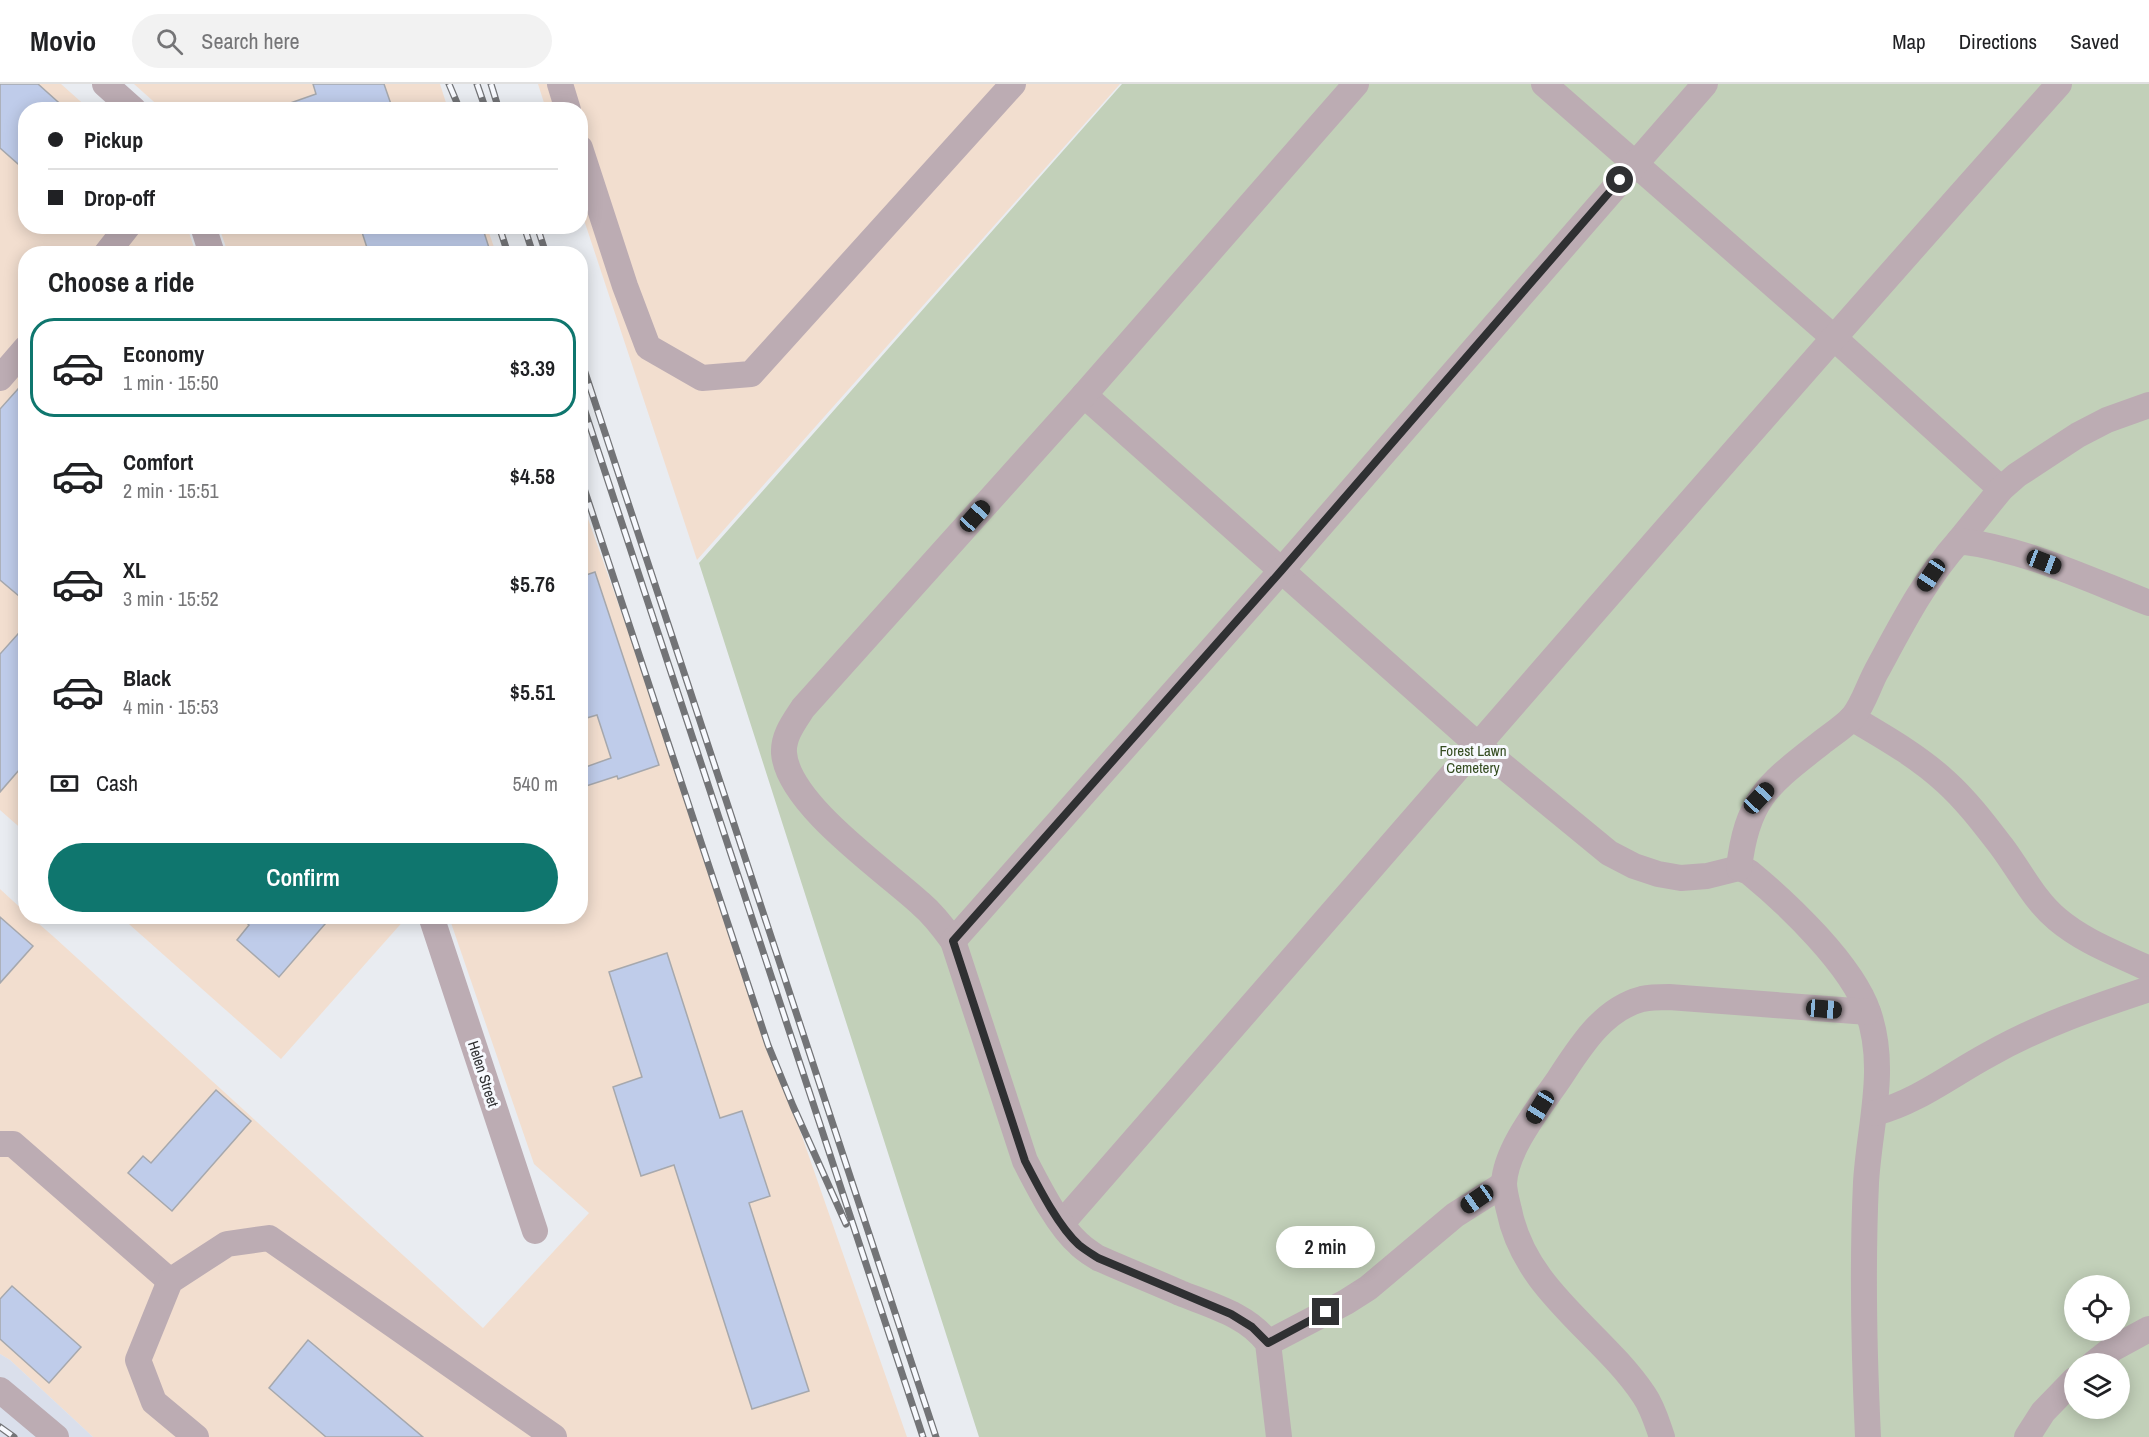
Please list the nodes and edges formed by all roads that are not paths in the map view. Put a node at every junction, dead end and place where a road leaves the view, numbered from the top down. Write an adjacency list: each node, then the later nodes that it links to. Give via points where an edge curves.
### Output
1 (105, 84): 8 (street)
2 (560, 84): 9 (street)
3 (1013, 84): 11 (street, via 751,375 702,378 648,347)
4 (1356, 84): 17 (street)
5 (1544, 84): 10 (street)
6 (1705, 84): 10 (street)
7 (2059, 84): 14 (street)
8 (125, 102)
9 (566, 102)
10 (1635, 162): 14 (street); 21 (street)
11 (588, 173)
12 (122, 234): 13 (street)
13 (112, 246)
14 (1833, 337): 19 (street); 24 (street)
15 (18, 357): 16 (street)
16 (0, 378)
17 (1084, 395): 21 (street); 27 (street, via 803,708 788,731 784,752 788,772 801,793 827,822 920,903)
18 (2149, 405): 19 (street, via 2078,435)
19 (2001, 489): 20 (street)
20 (1959, 541): 22 (street, via 1989,544 2023,554); 23 (street, via 1923,586)
21 (1281, 571): 24 (street); 27 (street)
22 (2149, 603)
23 (1852, 718): 25 (street, via 1759,798 1742,841); 28 (street, via 1946,782 2055,918 2078,935)
24 (1479, 746): 25 (street, via 1609,853 1634,866 1681,878); 34 (street)
25 (1739, 868): 30 (street, via 1760,881 1814,933 1852,980)
26 (434, 924): 35 (street, Helen Street)
27 (953, 941): 34 (street, via 1025,1161)
28 (2149, 969)
29 (2149, 989): 31 (street, via 2092,1007 2040,1030 1989,1054 1912,1100)
30 (1868, 1012): 31 (street, via 1875,1047); 33 (street, via 1669,997 1644,998 1623,1006 1579,1048 1516,1146)
31 (1875, 1113): 47 (street, via 1866,1181 1864,1342)
32 (0, 1144): 36 (street, via 14,1144)
33 (1504, 1184): 38 (street, via 1455,1215 1368,1288); 46 (street, via 1511,1220 1534,1271 1640,1389)
34 (1062, 1223): 38 (street, via 1079,1245 1098,1258 1231,1314)
35 (535, 1231)
36 (170, 1281): 43 (street, via 138,1360 154,1402); 44 (street, via 227,1244 268,1238)
37 (2149, 1329): 39 (street)
38 (1268, 1343): 45 (street)
39 (2107, 1353)
40 (0, 1390): 42 (street)
41 (2064, 1390): 48 (street)
42 (56, 1437)
43 (196, 1437)
44 (554, 1437)
45 (1280, 1437)
46 (1662, 1437)
47 (1868, 1437)
48 (2027, 1437)

